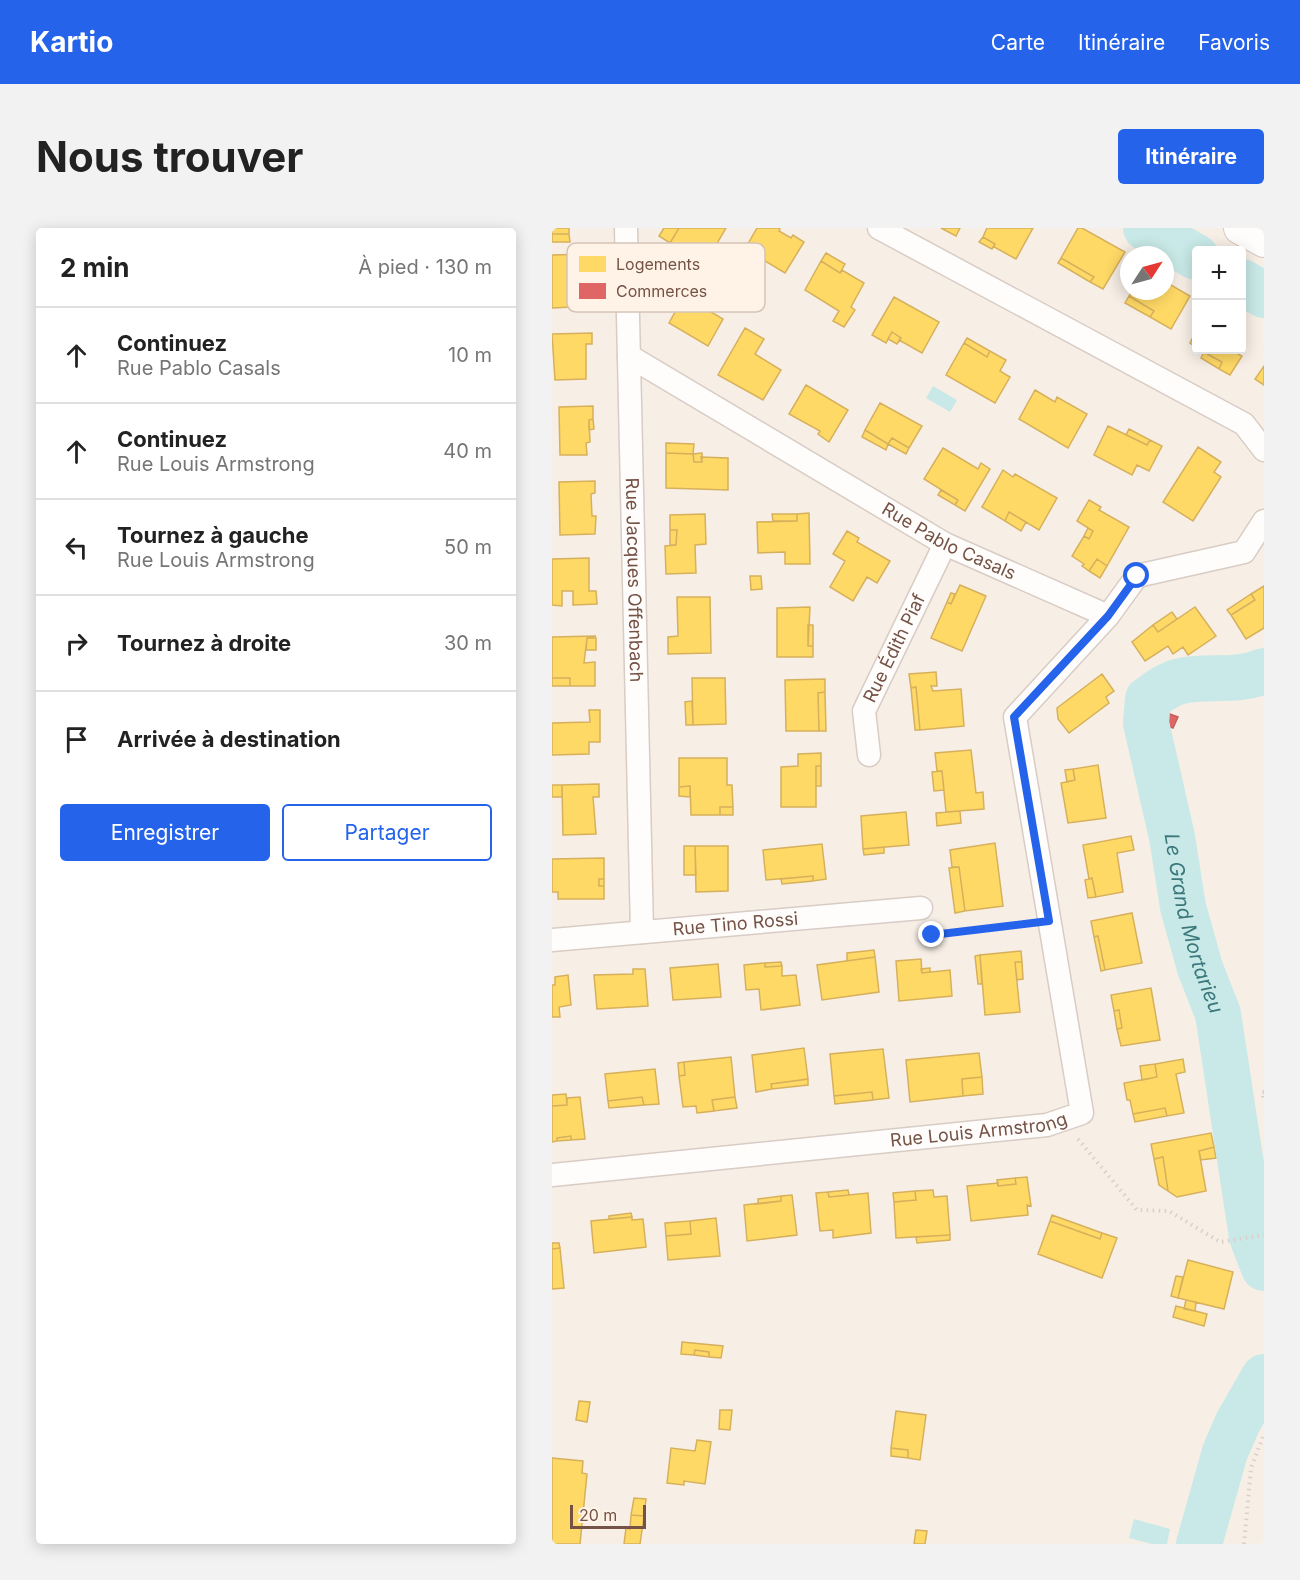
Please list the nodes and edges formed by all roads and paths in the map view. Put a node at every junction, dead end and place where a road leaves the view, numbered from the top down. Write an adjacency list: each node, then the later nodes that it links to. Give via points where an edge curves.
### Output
1 (626, 228): 3 (street, Rue Jacques Offenbach)
2 (879, 228): 6 (street, via 1244,424)
3 (626, 243)
4 (628, 312): 5 (street, Rue Jacques Offenbach)
5 (629, 356): 8 (street, Rue Pablo Casals); 13 (street, Rue Jacques Offenbach)
6 (1264, 450)
7 (1264, 521): 9 (street, via 1245,552 1137,576)
8 (945, 544): 9 (street, Rue Pablo Casals); 10 (street, Rue Édith Piaf, via 864,711)
9 (1108, 616): 12 (street, Rue Louis Armstrong, via 1014,717)
10 (869, 755)
11 (921, 908): 12 (path, via 932,935); 13 (street, Rue Tino Rossi)
12 (1049, 921): 17 (street, Rue Louis Armstrong, via 1082,1113)
13 (642, 932): 14 (street, Rue Tino Rossi)
14 (552, 940)
15 (1264, 1092): 16 (path)
16 (1264, 1100)
17 (1062, 1120): 18 (street, Rue Louis Armstrong, via 1047,1125); 19 (path, via 1137,1210 1169,1211 1220,1242)
18 (552, 1176)
19 (1264, 1235)
20 (1264, 1434): 21 (path, via 1251,1468)
21 (1244, 1544)

